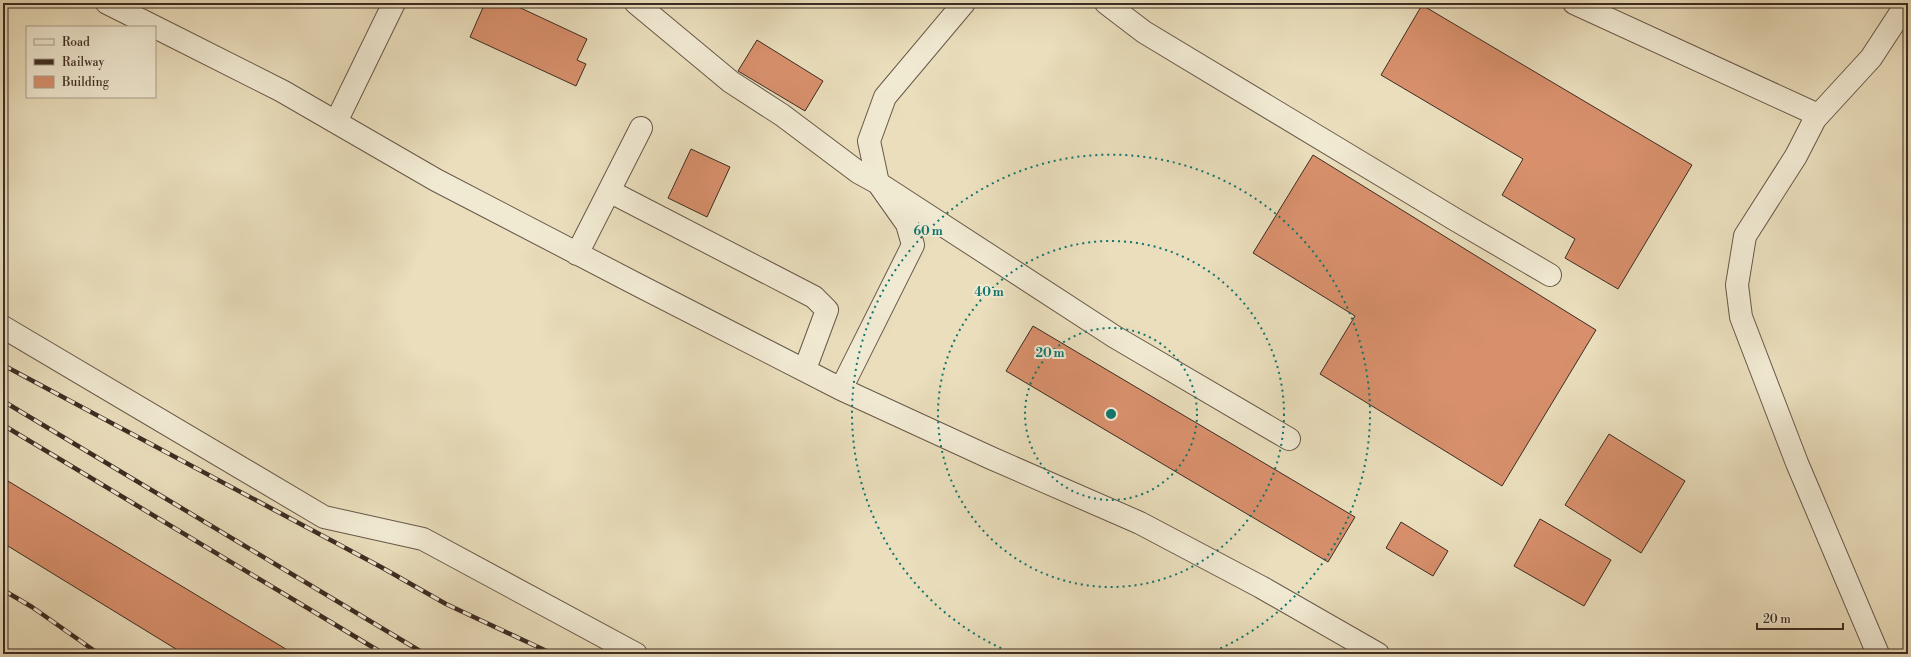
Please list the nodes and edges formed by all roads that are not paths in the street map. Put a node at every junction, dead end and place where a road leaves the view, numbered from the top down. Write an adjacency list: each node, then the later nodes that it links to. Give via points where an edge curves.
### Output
1 (107, 3): 8 (lane)
2 (394, 3): 11 (lane)
3 (636, 3): 13 (lane, via 731,82 782,115 858,172)
4 (964, 3): 13 (lane, via 885,97 868,142)
5 (1106, 3): 16 (lane, via 1144,32)
6 (1574, 3): 10 (lane)
7 (1907, 3): 10 (lane, via 1871,58)
8 (153, 26)
9 (156, 28): 11 (lane, via 282,91)
10 (1818, 115): 23 (lane, via 1792,162 1745,236 1737,285 1741,317 1794,455)
11 (336, 122): 15 (lane, via 436,180)
12 (641, 128): 14 (lane)
13 (878, 183): 19 (lane, via 907,224 913,246); 20 (lane, via 1115,336)
14 (609, 191): 15 (lane); 18 (lane, via 814,297 827,310)
15 (577, 254): 18 (lane)
16 (1550, 275)
17 (3, 328): 21 (lane, via 324,517 423,539)
18 (805, 369): 19 (lane)
19 (841, 389): 22 (lane, via 1140,523 1261,587)
20 (1289, 439)
21 (636, 654)
22 (1378, 654)
23 (1878, 654)

